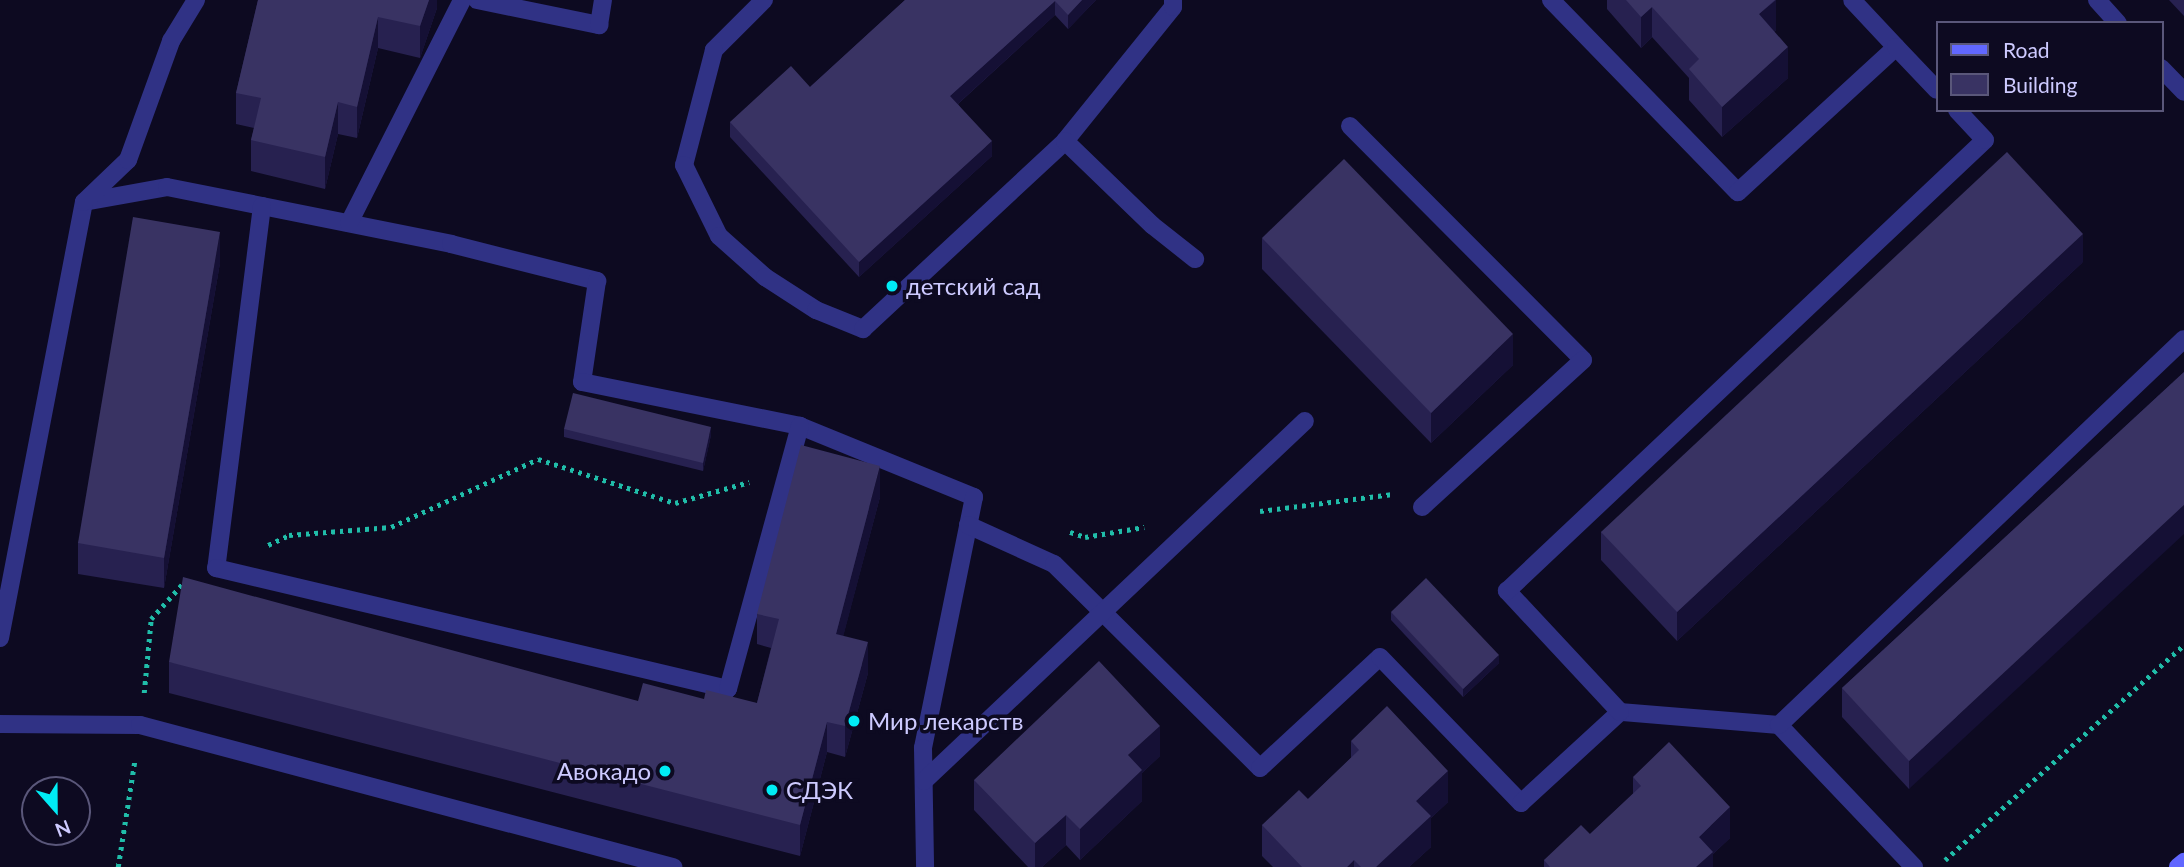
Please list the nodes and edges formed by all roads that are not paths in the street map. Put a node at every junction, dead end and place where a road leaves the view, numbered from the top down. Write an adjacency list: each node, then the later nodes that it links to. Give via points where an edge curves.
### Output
1 (196, 0): 18 (lane, via 171,41 128,160)
2 (462, 0): 20 (lane)
3 (477, 0): 4 (lane, via 599,25)
4 (603, 0)
5 (764, 0): 17 (lane, via 714,50 684,165 719,236 765,276 816,310 863,329)
6 (1173, 0): 17 (lane, via 1173,7)
7 (1551, 0): 11 (lane, via 1738,192)
8 (1852, 0): 11 (lane)
9 (2097, 0): 10 (lane)
10 (2116, 21)
11 (1896, 47): 13 (lane)
12 (2163, 70): 14 (lane)
13 (1936, 89)
14 (2184, 92)
15 (1958, 112): 29 (lane, via 1985,139 1507,591)
16 (1350, 126): 25 (lane, via 1583,360)
17 (1065, 141): 21 (lane, via 1152,225)
18 (84, 202): 19 (lane, via 167,187); 28 (lane)
19 (262, 206): 20 (lane); 24 (lane, via 216,568 728,689)
20 (349, 223): 24 (lane, via 597,281 582,382)
21 (1195, 259)
22 (2184, 340): 31 (lane)
23 (1305, 421): 27 (lane)
24 (800, 426): 26 (lane, via 974,497)
25 (1422, 506)
26 (968, 525): 27 (lane, via 1054,564); 32 (lane, via 923,748)
27 (1102, 613): 29 (lane, via 1260,768 1380,657 1521,803); 32 (lane)
28 (0, 638)
29 (1620, 712): 31 (lane)
30 (0, 724): 34 (lane, via 141,725)
31 (1779, 725): 36 (lane)
32 (924, 781): 35 (lane)
33 (2184, 862): 37 (main road)
34 (673, 867)
35 (925, 867)
36 (1914, 867)
37 (2178, 867)

